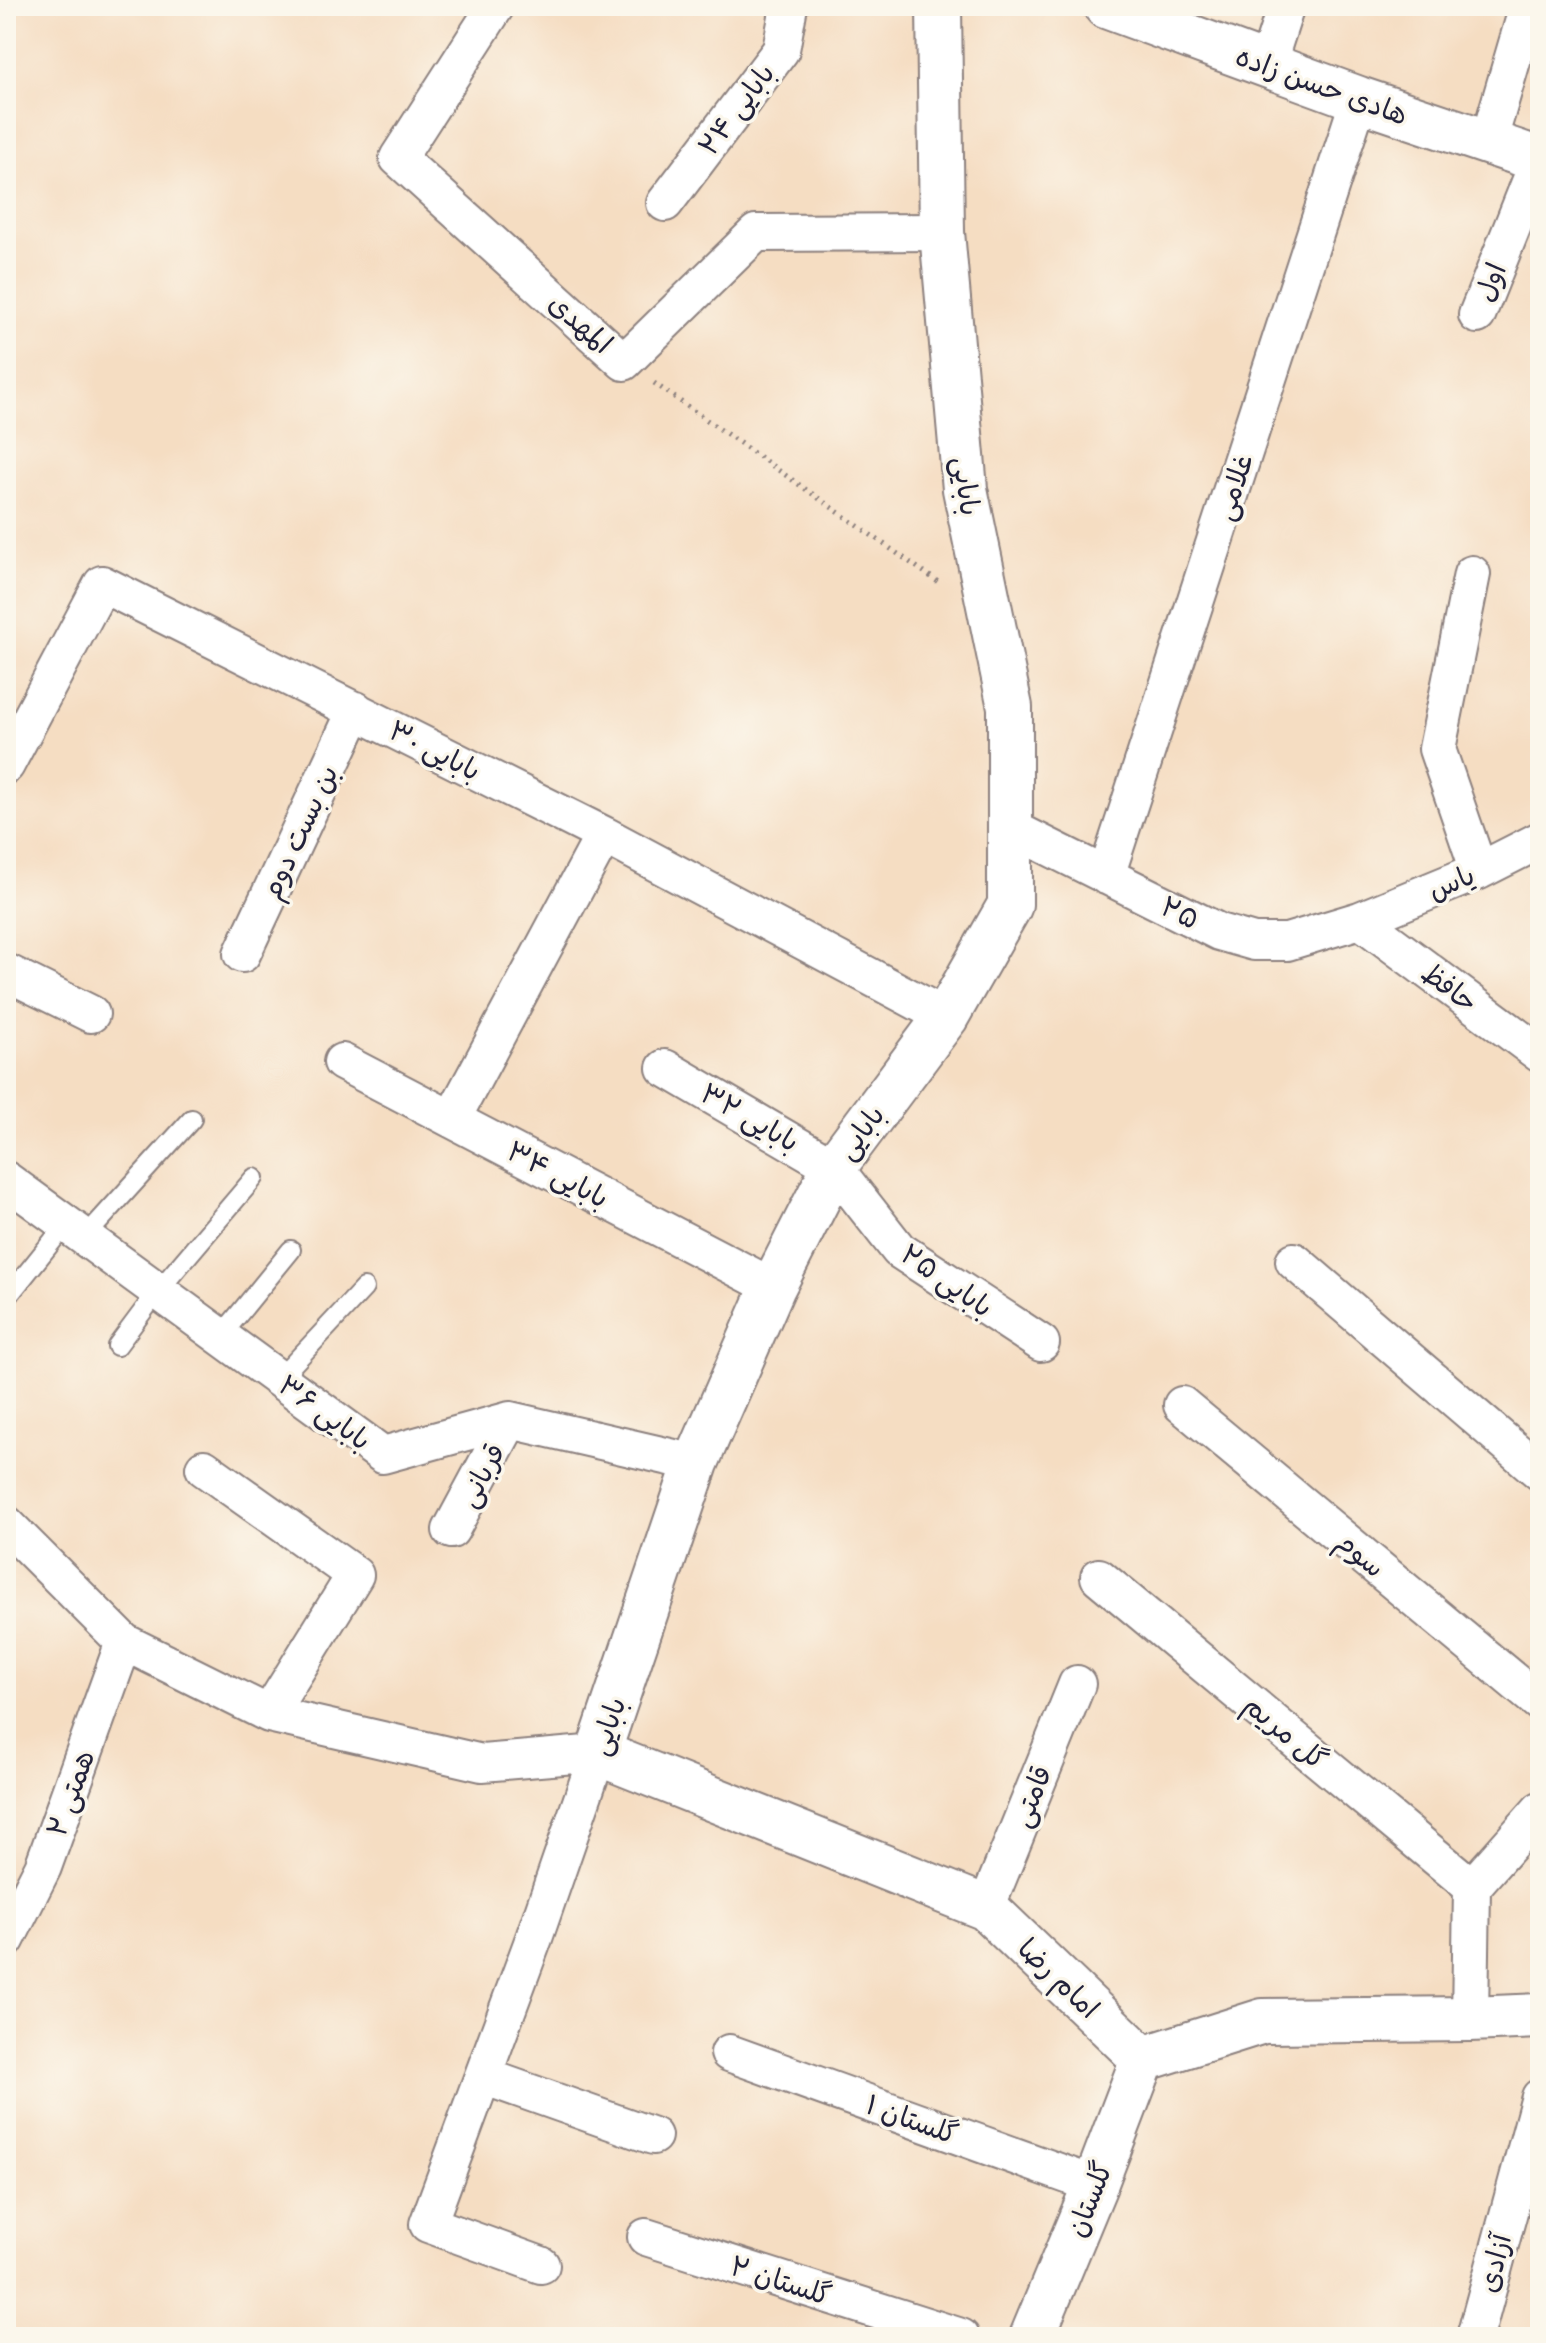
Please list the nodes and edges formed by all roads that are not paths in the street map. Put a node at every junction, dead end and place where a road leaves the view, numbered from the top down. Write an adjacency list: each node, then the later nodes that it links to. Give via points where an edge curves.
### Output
1 (496, 6): 12 (street, المهدی, via 398,158 624,362 756,233)
2 (789, 6): 11 (street, بابایی ۲۴, via 781,50)
3 (939, 6): 12 (street, بابایی)
4 (1106, 6): 7 (street, هادی حسن زاده)
5 (1286, 6): 7 (street)
6 (1528, 6): 9 (street)
7 (1267, 65): 8 (street, هادی حسن زاده)
8 (1359, 99): 9 (street, هادی حسن زاده); 21 (street, غلامی)
9 (1488, 143): 10 (street, هادی حسن زاده)
10 (1539, 160): 13 (street, اول)
11 (665, 203)
12 (942, 232): 17 (street, بابایی, via 965,489 1010,707)
13 (1477, 315)
14 (1472, 574): 20 (street, via 1437,749)
15 (356, 710): 16 (street, بابایی ۳۰, via 102,584); 18 (street, بابایی ۳۰); 23 (street, بن بست دوم)
16 (6, 765)
17 (1011, 828): 21 (street, ۲۵); 26 (street, بابایی, via 1010,905)
18 (604, 835): 26 (street, بابایی ۳۰); 31 (street)
19 (1531, 851): 20 (street, یاس)
20 (1479, 871): 22 (street, یاس)
21 (1106, 876): 22 (street, ۲۵, via 1219,932 1254,942 1287,942)
22 (1360, 920): 27 (street, حافظ)
23 (242, 954)
24 (6, 972): 25 (street)
25 (91, 1014)
26 (946, 1017): 32 (street, بابایی)
27 (1540, 1054)
28 (342, 1062): 31 (street, بابایی ۳۴)
29 (665, 1068): 32 (street, بابایی ۳۲)
30 (192, 1119): 35 (lane)
31 (452, 1119): 38 (street, بابایی ۳۴)
32 (834, 1167): 38 (street, بابایی); 43 (street, بابایی ۲۵, via 899,1250)
33 (254, 1178): 40 (lane)
34 (6, 1180): 35 (street, بابایی ۳۶)
35 (75, 1231): 40 (street, بابایی ۳۶); 41 (lane)
36 (291, 1250): 42 (lane)
37 (1294, 1261): 50 (street)
38 (773, 1287): 48 (street, بابایی)
39 (364, 1288): 45 (lane)
40 (158, 1291): 42 (street, بابایی ۳۶); 44 (lane)
41 (6, 1299)
42 (221, 1336): 45 (street, بابایی ۳۶)
43 (1041, 1343)
44 (117, 1346)
45 (279, 1379): 47 (street, بابایی ۳۶, via 383,1455)
46 (1182, 1405): 56 (street, سوم)
47 (510, 1420): 48 (street, بابایی ۳۶); 51 (street, قربانی)
48 (696, 1463): 58 (street, بابایی)
49 (204, 1468): 57 (street, via 355,1575)
50 (1540, 1472)
51 (451, 1530)
52 (10, 1538): 54 (street)
53 (1099, 1577): 60 (street, گل مریم)
54 (124, 1642): 57 (street); 62 (street, همتی ۲, via 43,1867)
55 (1077, 1684): 61 (street, قامتی)
56 (1540, 1703)
57 (269, 1714): 58 (street, via 482,1763)
58 (598, 1753): 61 (street, امام رضا); 67 (street, بابایی)
59 (1540, 1810): 60 (street)
60 (1472, 1887): 64 (street)
61 (986, 1908): 66 (street, امام رضا)
62 (6, 1940)
63 (1540, 2016): 64 (street)
64 (1470, 2019): 66 (street, via 1263,2021)
65 (729, 2053): 70 (street, گلستان ۱)
66 (1143, 2059): 70 (street, گلستان)
67 (483, 2076): 69 (street); 72 (street, بابایی, via 428,2224)
68 (1540, 2097): 75 (street, آزادی)
69 (653, 2136)
70 (1095, 2185): 74 (street, گلستان)
71 (646, 2237): 73 (street, گلستان ۲)
72 (541, 2265)
73 (961, 2337)
74 (1032, 2337)
75 (1475, 2337)

